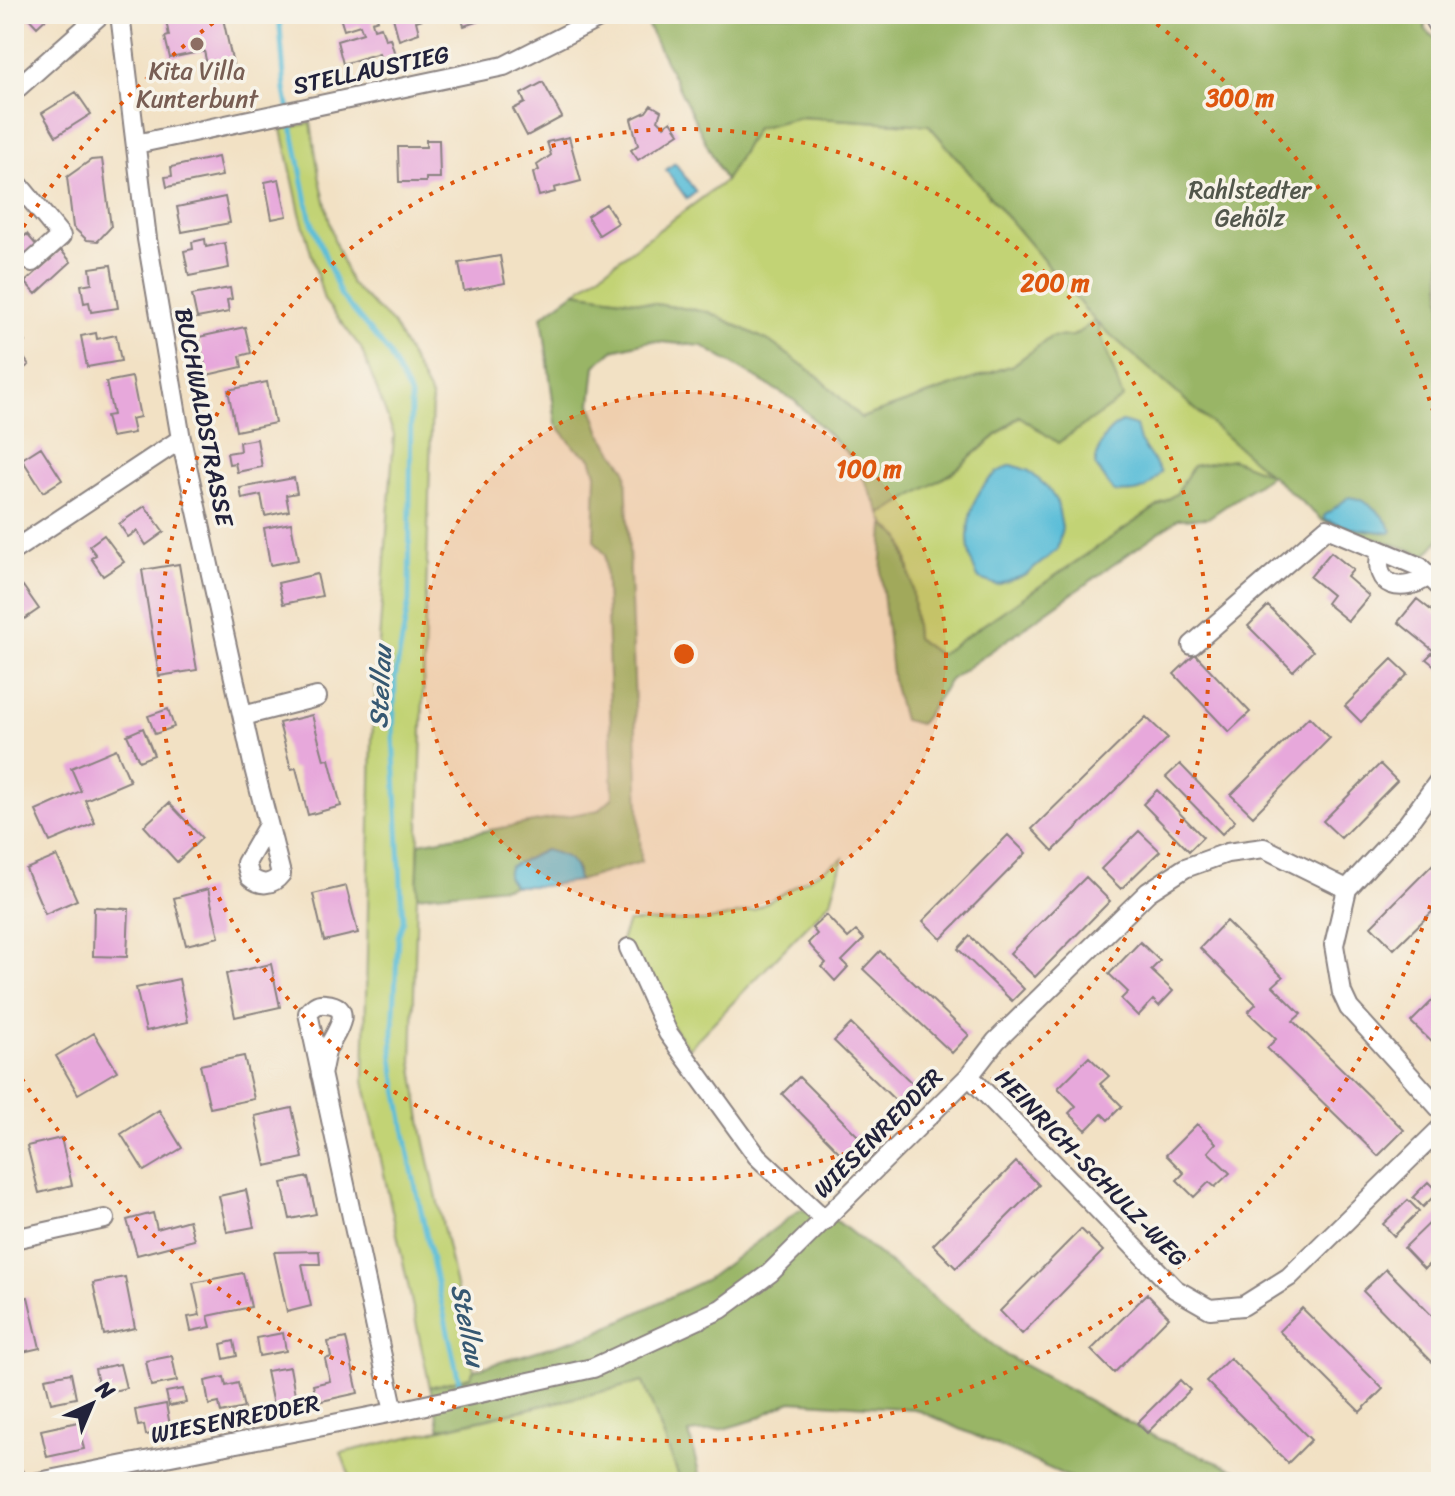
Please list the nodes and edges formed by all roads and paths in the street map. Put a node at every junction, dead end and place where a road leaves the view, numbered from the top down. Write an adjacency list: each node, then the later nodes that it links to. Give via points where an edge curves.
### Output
1 (101, 14): 6 (street)
2 (120, 14): 7 (street, BUCHWALDSTRASSE)
3 (607, 14): 7 (street, STELLAUSTIEG, via 504,66)
4 (1435, 14): 5 (street)
5 (1441, 31)
6 (14, 91)
7 (136, 144): 10 (street, BUCHWALDSTRASSE)
8 (14, 179): 9 (street, via 61,236)
9 (32, 262)
10 (181, 439): 11 (street); 16 (street, BUCHWALDSTRASSE)
11 (14, 550)
12 (1381, 551): 13 (street, via 1420,567); 13 (street, via 1380,571 1388,583); 14 (street, via 1327,528)
13 (1435, 582)
14 (1192, 645)
15 (317, 697): 16 (street)
16 (243, 716): 18 (street, BUCHWALDSTRASSE)
17 (1441, 778): 19 (street)
18 (268, 825)
19 (1347, 889): 22 (street, WIESENREDDER, via 1264,848 1227,853 1185,868 1148,892 996,1041); 23 (street, via 1334,945 1342,993 1349,1008)
20 (629, 948): 26 (street, via 668,1033 757,1156)
21 (321, 1075): 28 (street)
22 (969, 1076): 24 (street, HEINRICH-SCHULZ-WEG, via 1175,1289 1210,1309 1243,1306 1289,1277); 26 (street, WIESENREDDER)
23 (1441, 1110)
24 (1441, 1128)
25 (105, 1219): 27 (street)
26 (825, 1220): 28 (street, WIESENREDDER, via 770,1273 721,1309 644,1346 593,1368)
27 (14, 1239)
28 (394, 1412): 31 (street, WIESENREDDER)
29 (14, 1476): 30 (street)
30 (17, 1482)
31 (39, 1482)

